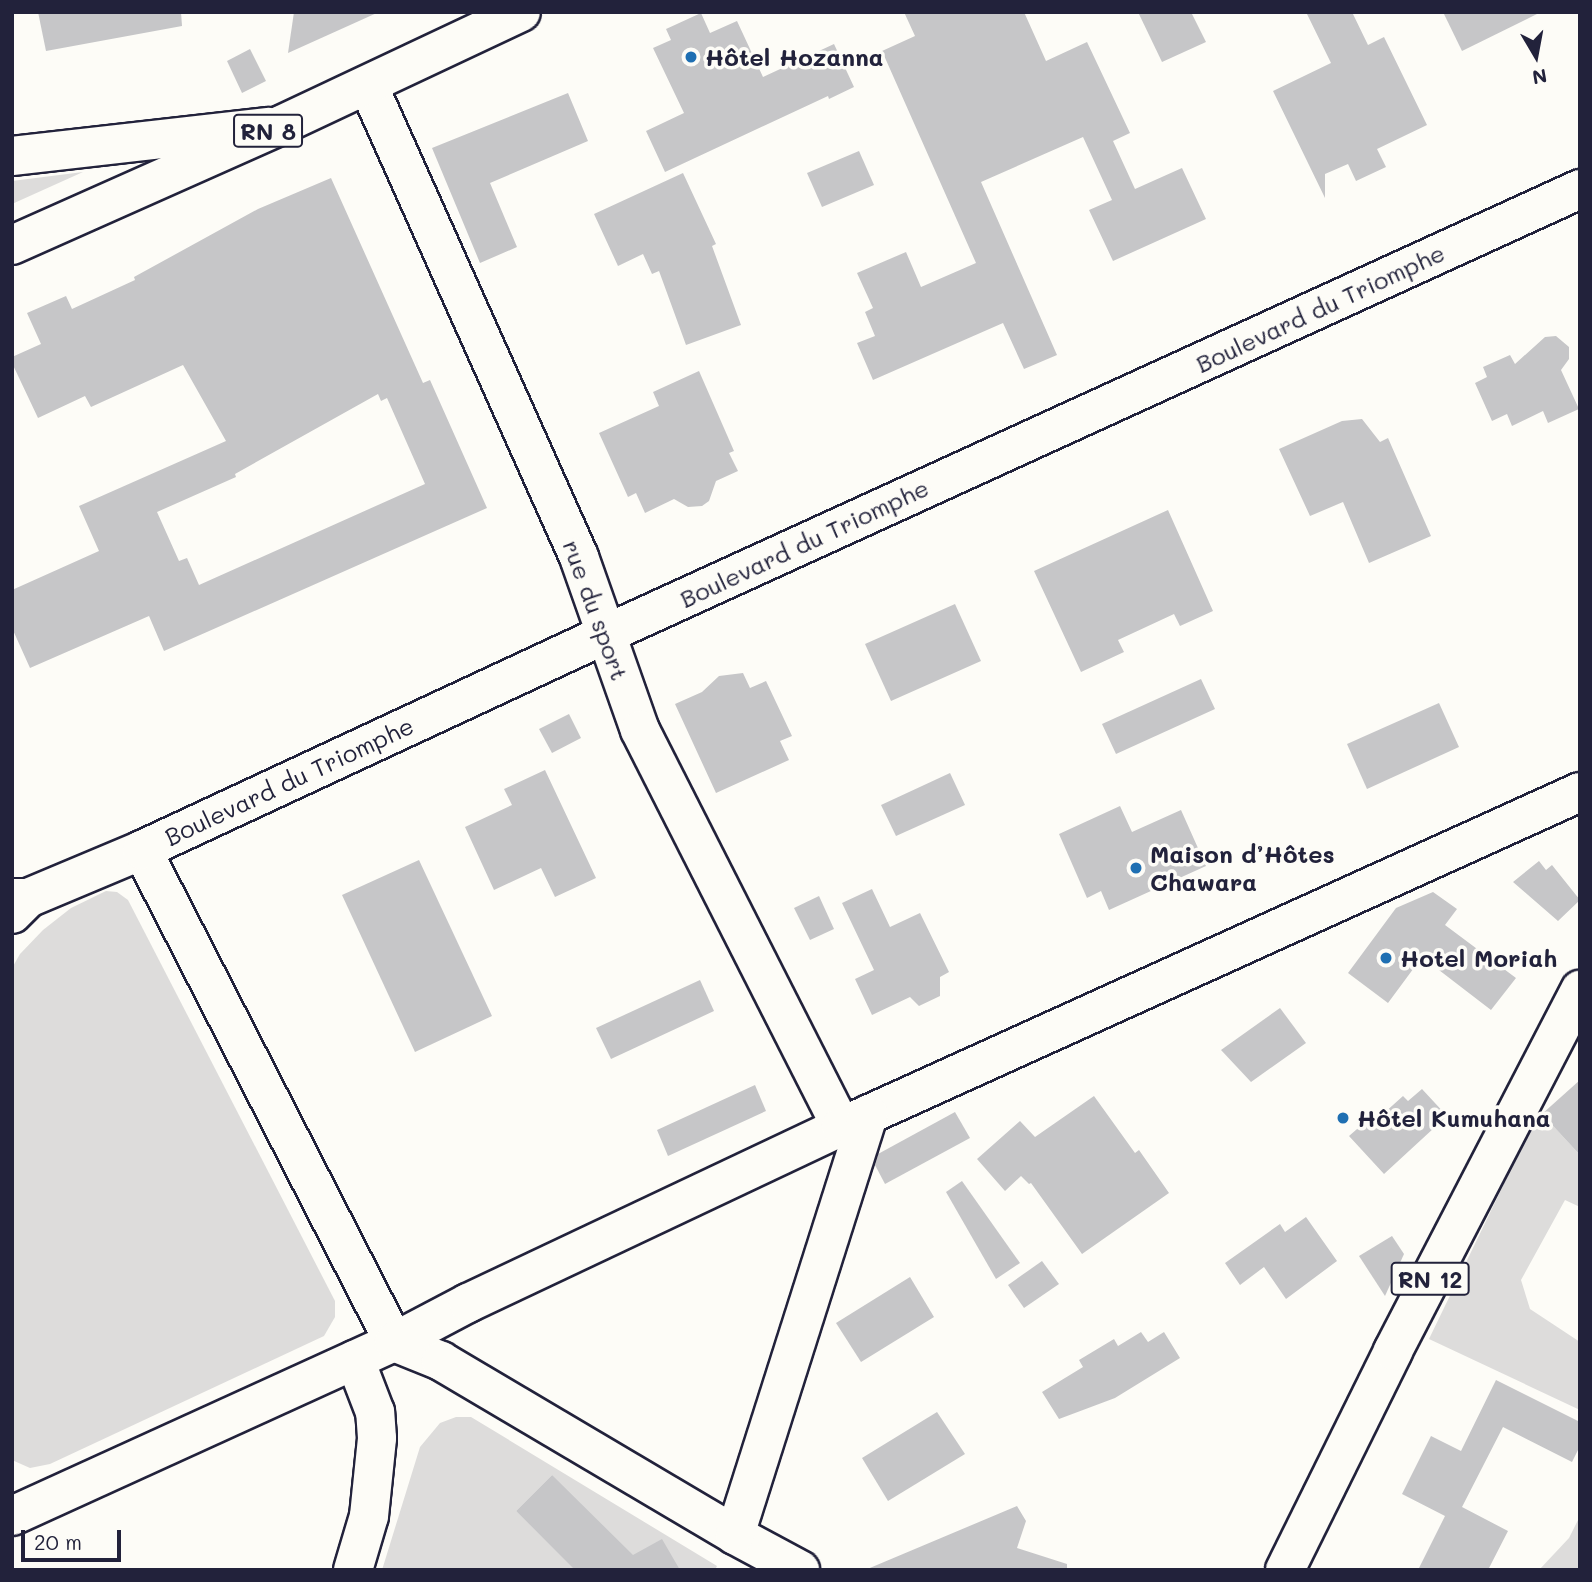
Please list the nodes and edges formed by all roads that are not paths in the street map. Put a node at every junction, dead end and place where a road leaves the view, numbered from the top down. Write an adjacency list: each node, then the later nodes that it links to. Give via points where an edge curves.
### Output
1 (521, 12): 2 (street, RN 8)
2 (368, 85): 3 (street, RN 8); 7 (street, rue du sport, via 579,557)
3 (281, 125): 4 (street); 6 (street, RN 8)
4 (12, 156)
5 (1580, 189): 7 (street, Boulevard du Triomphe)
6 (12, 245)
7 (606, 634): 9 (street, Boulevard du Triomphe); 12 (street, rue du sport, via 640,730)
8 (1580, 792): 12 (street)
9 (142, 850): 10 (street, Boulevard du Triomphe); 13 (street)
10 (18, 903)
11 (1580, 990): 19 (street, RN 12)
12 (855, 1121): 13 (street); 16 (street)
13 (394, 1342): 14 (street); 16 (street, via 441,1361)
14 (355, 1360): 15 (street); 17 (street, via 375,1412 377,1438 369,1516)
15 (12, 1516)
16 (735, 1535): 18 (street)
17 (353, 1570)
18 (800, 1570)
19 (1285, 1570)

